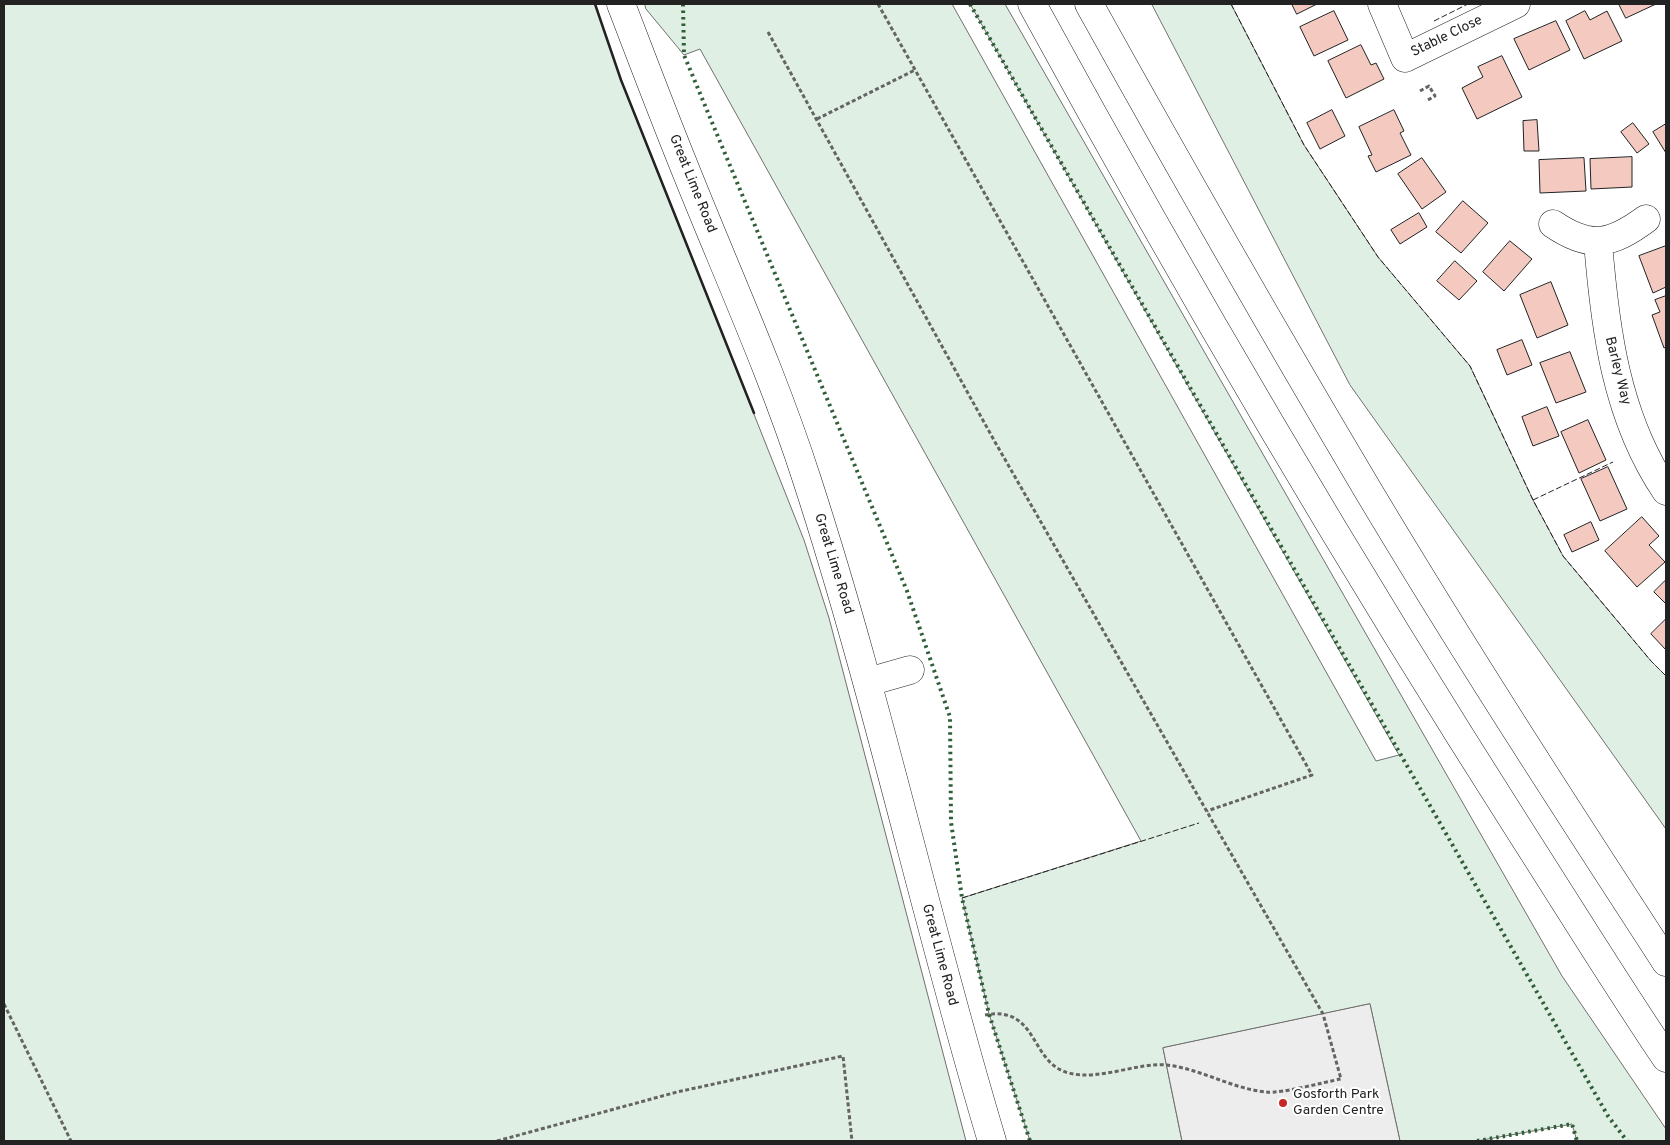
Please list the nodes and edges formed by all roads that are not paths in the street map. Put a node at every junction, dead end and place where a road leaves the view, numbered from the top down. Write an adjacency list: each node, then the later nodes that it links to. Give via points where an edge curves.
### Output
1 (621, 4): 11 (main road, Great Lime Road, via 682,162 746,314 806,477)
2 (1032, 4): 13 (main road, via 1111,149 1313,500 1422,677)
3 (1089, 4): 12 (main road, via 1367,489)
4 (1382, 4): 5 (main road, Stable Close, via 1405,58)
5 (1516, 4)
6 (1646, 219): 8 (main road, via 1625,234)
7 (1553, 224): 8 (main road, via 1567,234)
8 (1598, 242): 9 (main road, Barley Way, via 1603,302 1619,388 1653,472)
9 (1666, 491)
10 (910, 670): 11 (main road)
11 (868, 682): 14 (main road, Great Lime Road, via 956,1020)
12 (1666, 962)
13 (1666, 1058)
14 (992, 1141)

